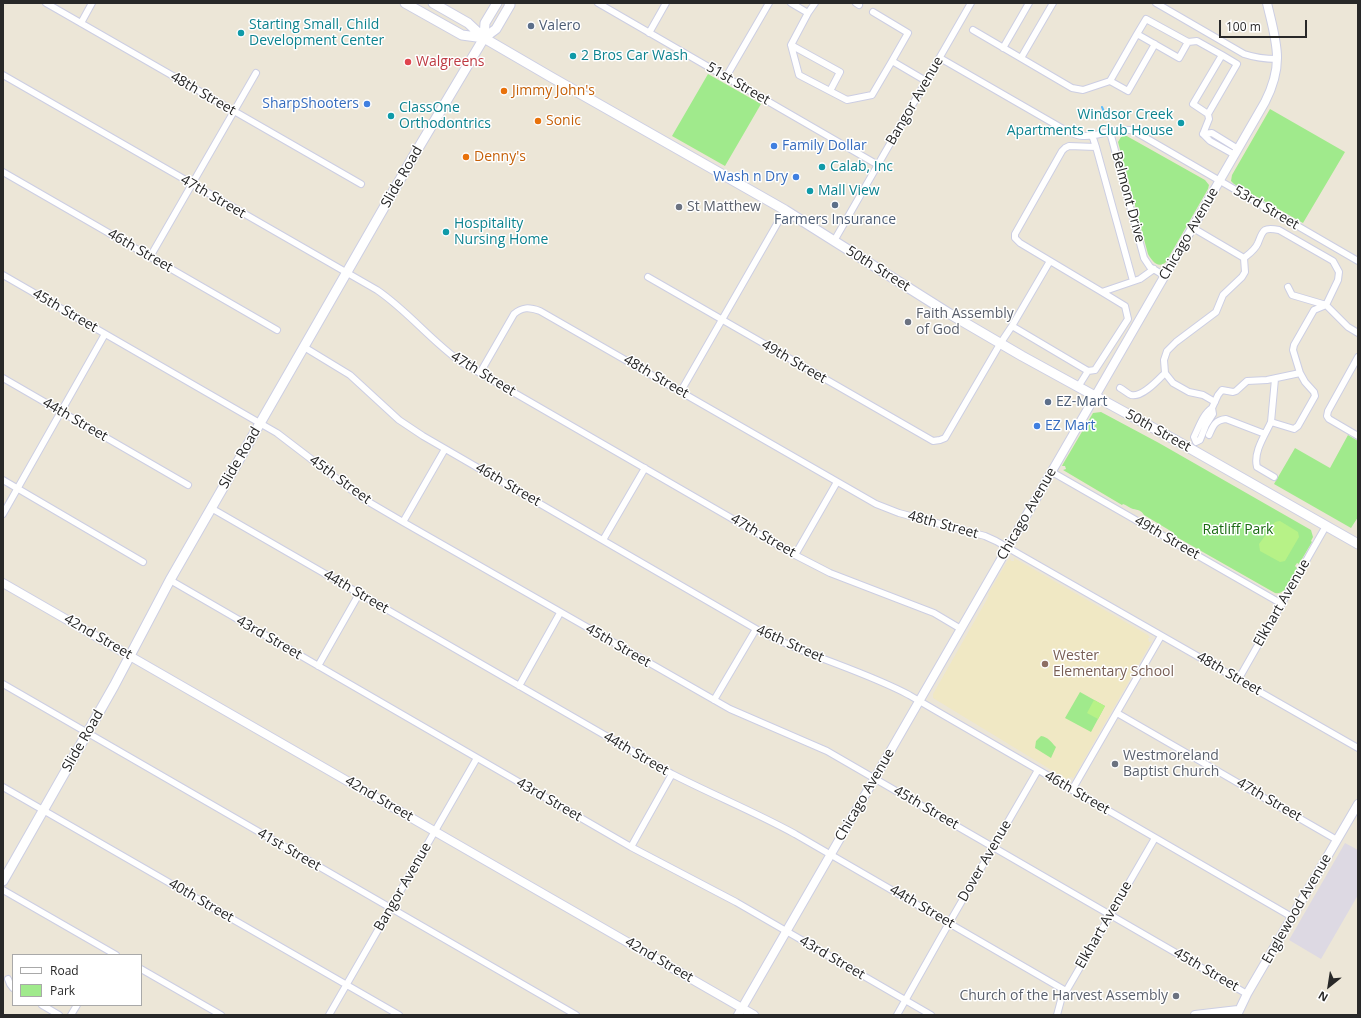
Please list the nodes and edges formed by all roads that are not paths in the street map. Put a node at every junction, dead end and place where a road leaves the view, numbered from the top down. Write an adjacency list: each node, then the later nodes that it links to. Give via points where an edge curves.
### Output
1 (46, 3): 19 (street, 48th Street)
2 (92, 3): 19 (street)
3 (405, 3): 23 (main road, 50th Street, via 462,35)
4 (432, 3): 23 (main road, 50th Street, via 468,23)
5 (497, 3): 23 (main road, Slide Road, via 485,23)
6 (510, 3): 23 (main road, Slide Road, via 496,29)
7 (598, 3): 21 (street, 51st Street)
8 (666, 3): 21 (street)
9 (769, 3): 35 (street)
10 (791, 3): 18 (street)
11 (814, 3): 18 (street)
12 (971, 3): 29 (street, Bangor Avenue)
13 (1029, 3): 27 (street)
14 (1053, 3): 30 (street)
15 (1156, 3): 31 (street, via 1244,54 1264,60)
16 (1267, 3): 31 (street, Chicago Avenue)
17 (873, 12): 32 (street, via 908,33)
18 (808, 13): 26 (street)
19 (81, 23): 39 (street, 48th Street)
20 (972, 30): 27 (street)
21 (649, 33): 35 (street, 51st Street)
22 (1137, 34): 24 (street, via 1146,19); 25 (street); 37 (street)
23 (484, 38): 50 (main road, 50th Street); 62 (main road, Slide Road)
24 (1188, 42): 25 (street, via 1179,58); 28 (street, via 1197,41)
25 (1155, 44): 37 (street, via 1128,91)
26 (791, 45): 38 (street, via 799,75); 38 (street, via 840,72)
27 (1004, 48): 30 (street)
28 (1222, 55): 40 (street, via 1193,104); 40 (street, via 1237,64)
29 (940, 58): 36 (street, Bangor Avenue); 42 (street, Belmont Drive, via 1074,135)
30 (1021, 58): 37 (street, via 1072,88 1083,90)
31 (1278, 59): 44 (street, Chicago Avenue, via 1270,91)
32 (892, 61): 36 (street); 38 (street, via 872,95 846,100)
33 (256, 73): 39 (street)
34 (3, 75): 48 (street, 47th Street)
35 (726, 77): 45 (street, 51st Street)
36 (926, 81): 45 (street, Bangor Avenue)
37 (1110, 81)
38 (830, 91)
39 (234, 111): 48 (street); 49 (street, 48th Street)
40 (1208, 114): 44 (street, via 1203,134 1210,141)
41 (1110, 132): 42 (street, Belmont Drive); 47 (street, 53rd Street, via 1126,129 1134,131); 61 (street, Belmont Drive, via 1144,258)
42 (1092, 135): 43 (street)
43 (1096, 147): 58 (street, via 1065,148 1015,234 1020,243); 66 (street)
44 (1237, 152): 47 (street, Chicago Avenue)
45 (878, 164): 54 (street, Bangor Avenue)
46 (3, 172): 56 (street, 46th Street)
47 (1220, 181): 51 (street, 53rd Street); 52 (street, Chicago Avenue)
48 (192, 184): 56 (street); 62 (street, 47th Street)
49 (361, 184)
50 (785, 210): 54 (main road, 50th Street); 70 (street)
51 (1285, 219): 53 (street); 55 (street, 53rd Street)
52 (1193, 228): 57 (street); 64 (street, Chicago Avenue)
53 (1279, 230): 57 (street, via 1265,230 1260,234 1252,251); 59 (street)
54 (834, 241): 75 (main road, 50th Street)
55 (1340, 250): 59 (street); 60 (street, 53rd Street)
56 (150, 257): 72 (street, 46th Street)
57 (1244, 258): 80 (street, via 1245,272 1221,298 1216,312 1167,351 1164,360)
58 (1050, 261): 68 (street); 71 (street)
59 (1333, 261): 69 (street, via 1339,272 1338,280)
60 (1358, 261)
61 (1154, 270): 64 (street, Belmont Drive); 66 (street)
62 (346, 273): 76 (main road, Slide Road); 79 (street, 47th Street, via 391,300 448,353)
63 (3, 275): 74 (street, 45th Street)
64 (1165, 276): 87 (street, Chicago Avenue)
65 (648, 278): 70 (street, 49th Street)
66 (1133, 281): 68 (street)
67 (1288, 287): 69 (street, via 1292,295)
68 (1102, 292): 78 (street, via 1125,306 1128,319 1095,370)
69 (1326, 305): 73 (street, via 1348,327); 81 (street, via 1314,310 1294,345 1293,350)
70 (721, 320): 75 (street, 49th Street, via 933,441 945,438); 86 (street)
71 (1012, 326): 75 (street); 78 (street)
72 (277, 330)
73 (1358, 333)
74 (105, 334): 90 (street); 92 (street, 45th Street)
75 (1000, 344): 84 (main road, 50th Street)
76 (304, 347): 92 (main road, Slide Road); 96 (street, 46th Street, via 350,375 409,427)
77 (1358, 357): 95 (street, via 1327,416)
78 (1088, 371): 84 (street)
79 (480, 373): 86 (street, 48th Street, via 514,314 520,309 532,308); 97 (street, 47th Street)
80 (1165, 373): 85 (street, via 1138,395 1132,395); 88 (street, via 1173,383 1184,390 1203,395)
81 (1300, 373): 83 (street); 91 (street, via 1315,396 1298,426 1294,429)
82 (3, 378): 90 (street, 44th Street)
83 (1275, 379): 88 (street, via 1248,381 1233,392 1222,390); 91 (street)
84 (1078, 387): 87 (main road, 50th Street)
85 (1120, 388)
86 (681, 391): 101 (street, 48th Street)
87 (1095, 397): 98 (street, Chicago Avenue); 107 (main road, 50th Street)
88 (1215, 402): 89 (street)
89 (1212, 408): 89 (street, via 1194,436 1196,442 1200,440 1213,414)
90 (62, 412): 102 (street, 44th Street); 103 (street)
91 (1271, 422): 93 (street)
92 (260, 423): 104 (main road, Slide Road); 106 (street, 45th Street, via 277,433 362,498)
93 (1265, 434): 94 (street, via 1220,419 1215,422); 99 (street, via 1259,447 1257,467)
94 (1209, 435)
95 (1358, 436)
96 (445, 449): 106 (street); 108 (street, 46th Street)
97 (645, 468): 108 (street); 111 (street, 47th Street)
98 (1052, 472): 110 (street, Chicago Avenue); 116 (street, 49th Street)
99 (1274, 477)
100 (3, 480): 103 (street)
101 (837, 482): 110 (street, 48th Street, via 888,510 985,536); 111 (street)
102 (188, 485)
103 (18, 489): 105 (street); 112 (street)
104 (211, 508): 113 (main road, Slide Road); 115 (street, 44th Street)
105 (3, 514)
106 (403, 522): 117 (street, 45th Street)
107 (1326, 526): 109 (main road, 50th Street); 116 (street, Elkhart Avenue)
108 (603, 540): 118 (street, 46th Street)
109 (1358, 544)
110 (1008, 548): 119 (street, Chicago Avenue); 120 (street, 48th Street)
111 (795, 555): 119 (street, 47th Street, via 830,573 934,613)
112 (143, 562)
113 (170, 580): 121 (main road, Slide Road); 122 (street, 43rd Street)
114 (3, 583): 121 (street, 42nd Street)
115 (359, 594): 122 (street); 125 (street, 44th Street)
116 (1282, 604): 123 (street, Elkhart Avenue)
117 (560, 612): 125 (street); 126 (street, 45th Street)
118 (756, 629): 126 (street); 127 (street, 46th Street, via 788,646 889,685)
119 (961, 629): 127 (street, Chicago Avenue)
120 (1161, 636): 123 (street, 48th Street); 128 (street)
121 (130, 656): 129 (main road, Slide Road); 139 (street, 42nd Street)
122 (318, 666): 131 (street, 43rd Street)
123 (1238, 680): 130 (street, 48th Street)
124 (3, 684): 129 (street, 41st Street)
125 (519, 686): 133 (street, 44th Street)
126 (714, 700): 134 (street, 45th Street, via 751,719 827,751)
127 (919, 701): 132 (street, 46th Street); 134 (street, Chicago Avenue)
128 (1117, 713): 136 (street); 141 (street, 47th Street)
129 (88, 733): 138 (main road, Slide Road); 147 (street, 41st Street)
130 (1358, 748)
131 (477, 758): 139 (street, Bangor Avenue); 142 (street, 43rd Street)
132 (1038, 770): 136 (street, 46th Street); 143 (street, Dover Avenue)
133 (672, 774): 142 (street); 144 (street, 44th Street, via 771,821)
134 (874, 778): 143 (street, 45th Street); 144 (street, Chicago Avenue)
135 (3, 787): 138 (street, 40th Street)
136 (1072, 790): 140 (street, 46th Street)
137 (1358, 804): 141 (street, Englewood Avenue)
138 (44, 810): 145 (main road, Slide Road); 155 (street, 40th Street)
139 (435, 831): 147 (street, Bangor Avenue); 162 (street, 42nd Street)
140 (1155, 838): 148 (street, Elkhart Avenue); 149 (street, 46th Street)
141 (1337, 840): 149 (street, Englewood Avenue)
142 (631, 847): 151 (street, 43rd Street, via 736,902)
143 (993, 847): 148 (street, 45th Street); 150 (street, Dover Avenue)
144 (830, 855): 150 (street, 44th Street); 151 (street, Chicago Avenue)
145 (3, 881)
146 (3, 890): 152 (street)
147 (391, 909): 155 (street, Bangor Avenue); 169 (street, 41st Street)
148 (1110, 915): 157 (street, Elkhart Avenue); 158 (street, 45th Street)
149 (1292, 917): 158 (street, Englewood Avenue)
150 (949, 923): 157 (street, 44th Street); 159 (street, Dover Avenue)
151 (786, 932): 159 (street, 43rd Street); 162 (street, Chicago Avenue)
152 (108, 953)
153 (142, 970): 166 (street)
154 (8, 979): 156 (street)
155 (346, 985): 167 (street, Bangor Avenue); 168 (street, 40th Street)
156 (12, 987)
157 (1066, 991): 173 (street, Elkhart Avenue)
158 (1247, 994): 163 (street, Englewood Avenue)
159 (905, 1000): 171 (street, Dover Avenue); 172 (street, 43rd Street)
160 (44, 1006): 164 (street)
161 (76, 1006): 165 (street)
162 (740, 1012): 170 (street, 42nd Street)
163 (1237, 1013): 174 (street)
164 (60, 1015)
165 (71, 1015)
166 (221, 1015)
167 (329, 1015)
168 (399, 1015)
169 (576, 1015)
170 (754, 1015)
171 (897, 1015)
172 (931, 1015)
173 (1057, 1015)
174 (1195, 1015)

